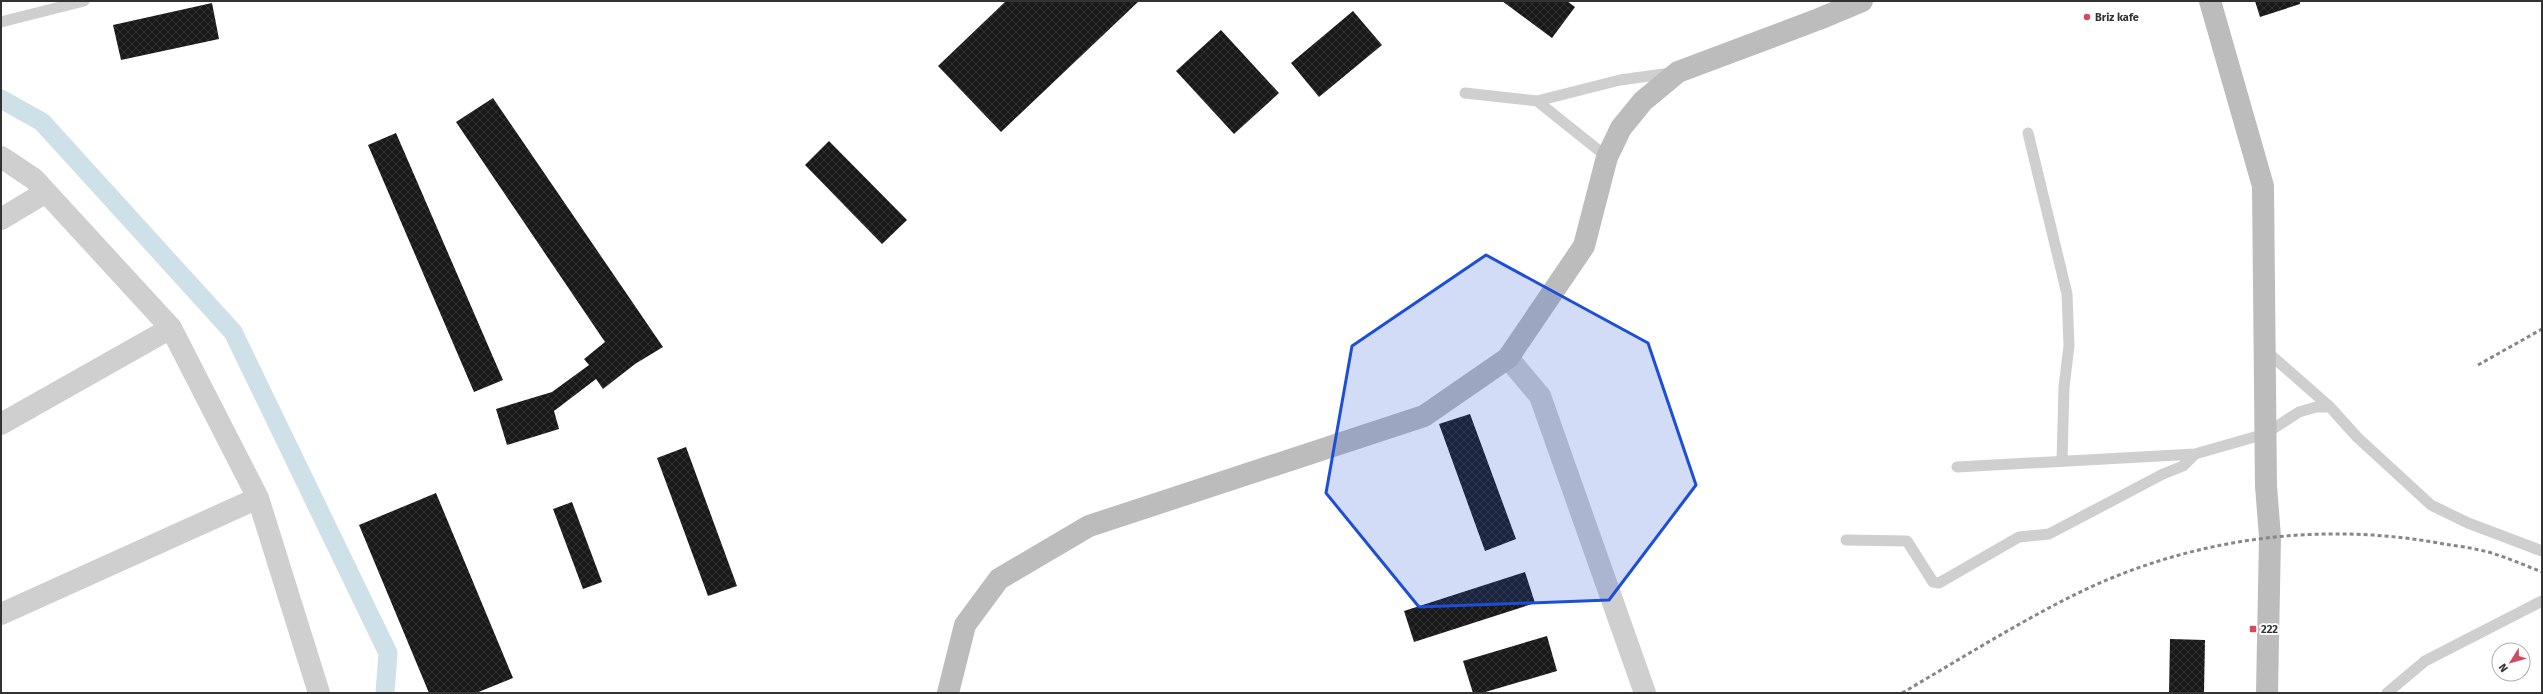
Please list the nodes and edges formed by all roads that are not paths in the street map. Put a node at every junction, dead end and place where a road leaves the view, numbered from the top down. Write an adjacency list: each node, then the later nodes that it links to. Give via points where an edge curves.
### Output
1 (84, 1): 4 (lane)
2 (1862, 1): 5 (street, via 1819,20)
3 (2210, 1): 14 (street, via 2263,186)
4 (1, 22)
5 (1678, 72): 7 (lane, via 1620,80); 10 (street, via 1643,102 1621,128)
6 (1465, 93): 7 (lane)
7 (1537, 101): 10 (lane)
8 (2028, 133): 20 (lane, via 2066,294 2069,346 2064,387)
9 (1, 157): 11 (street, via 34,179)
10 (1607, 157): 15 (street, via 1584,246)
11 (46, 192): 12 (street); 13 (street)
12 (1, 219)
13 (171, 328): 17 (street); 22 (street)
14 (2264, 350): 16 (lane); 18 (street)
15 (1508, 358): 28 (street, via 1424,416 1089,526 999,579 964,626); 29 (street, via 1540,396)
16 (2330, 407): 18 (lane, via 2299,412); 24 (lane, via 2357,437 2431,505 2468,523)
17 (1, 424)
18 (2265, 434): 19 (lane); 30 (street, via 2270,537)
19 (2196, 454): 20 (lane); 23 (lane, via 2183,466 2049,534 2019,537 1939,583 1933,582 1906,541)
20 (2062, 461): 21 (lane)
21 (1957, 467)
22 (258, 498): 26 (street); 27 (street)
23 (1846, 540)
24 (2542, 551)
25 (2542, 601): 31 (lane, via 2425,661)
26 (1, 614)
27 (319, 693)
28 (948, 693)
29 (1645, 693)
30 (2267, 693)
31 (2387, 693)

